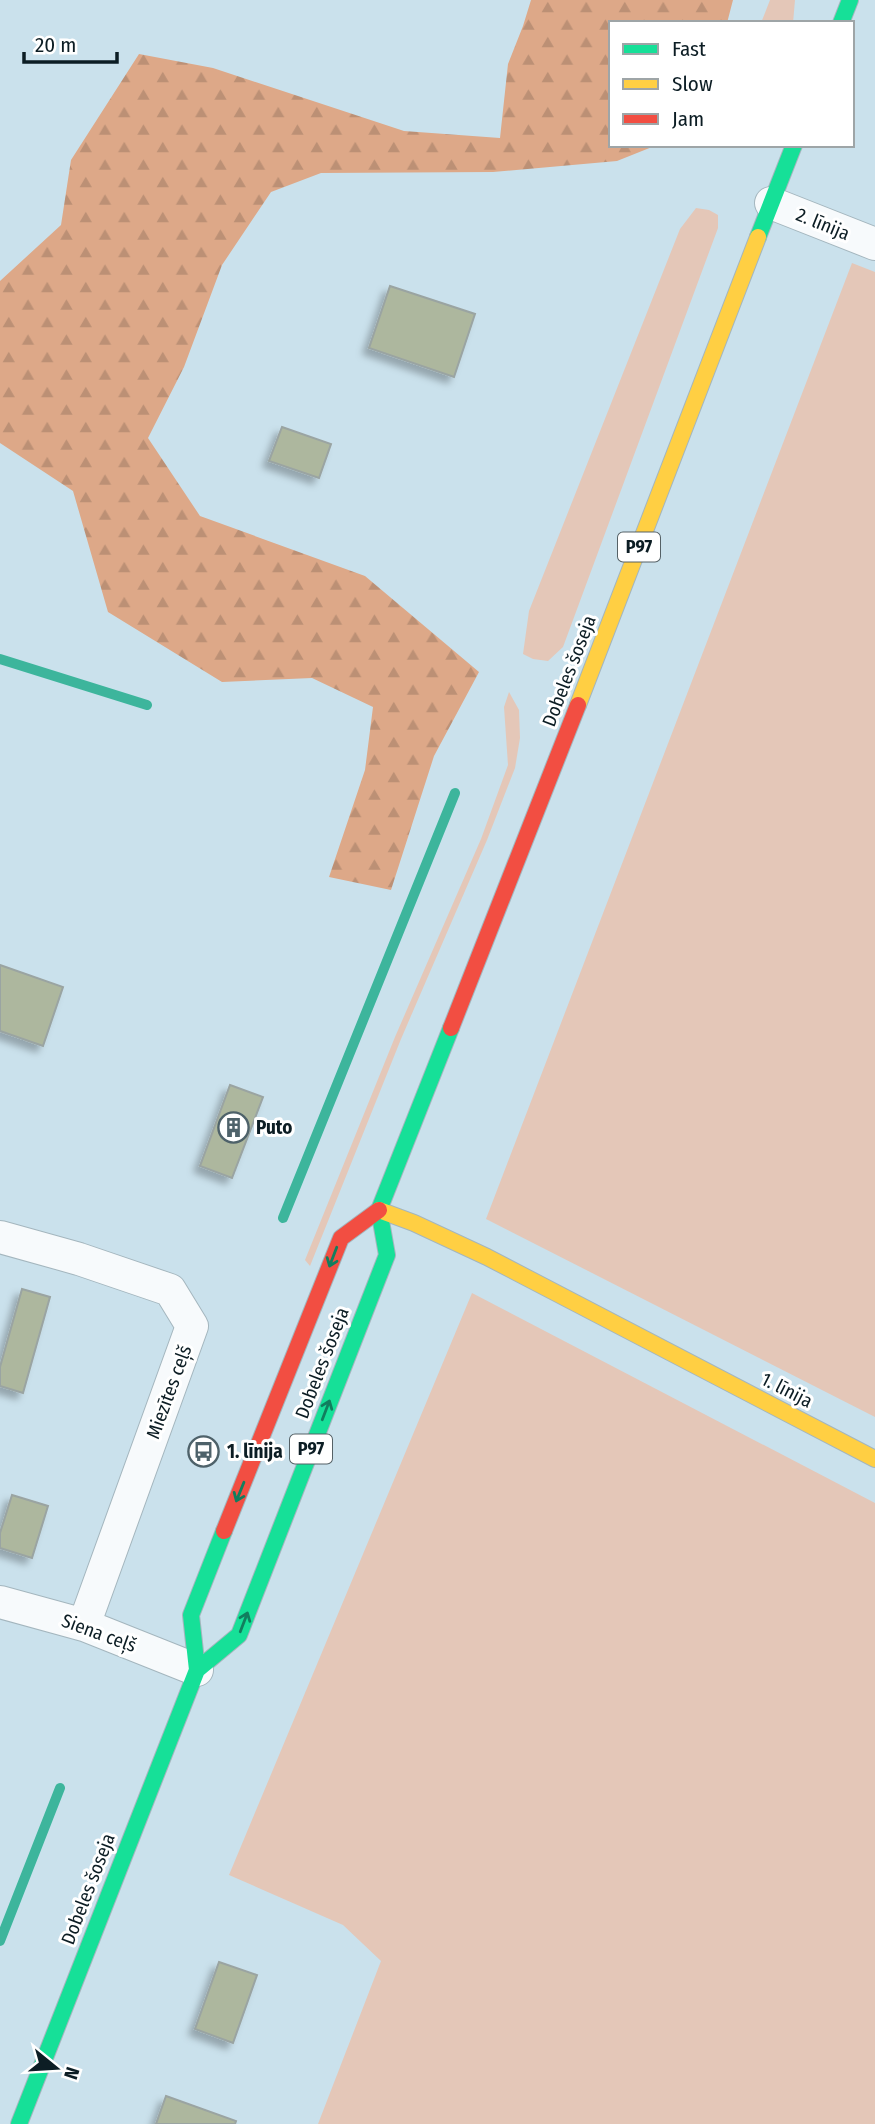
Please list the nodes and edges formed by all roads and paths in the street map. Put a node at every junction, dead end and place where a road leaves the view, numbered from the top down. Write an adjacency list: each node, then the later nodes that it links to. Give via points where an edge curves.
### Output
1 (850, 0): 2 (main road)
2 (842, 21)
3 (793, 147): 4 (main road, Dobeles šoseja / P97)
4 (771, 203): 5 (street, 2. līnija); 6 (main road, Dobeles šoseja / P97)
5 (875, 244)
6 (379, 1210): 8 (main road, 1. līnija, via 477,1252); 11 (main road, Dobeles šoseja / P97, one-way to 6, via 239,1635 387,1255); 11 (main road, Dobeles šoseja / P97, one-way to 11, via 341,1238 191,1615)
7 (0, 1237): 10 (street, Miezītes ceļš, via 170,1290 192,1326)
8 (875, 1459)
9 (0, 1602): 10 (street, Siena ceļš)
10 (84, 1625): 11 (street, Siena ceļš)
11 (197, 1670): 12 (main road, Dobeles šoseja / P97)
12 (19, 2124)

